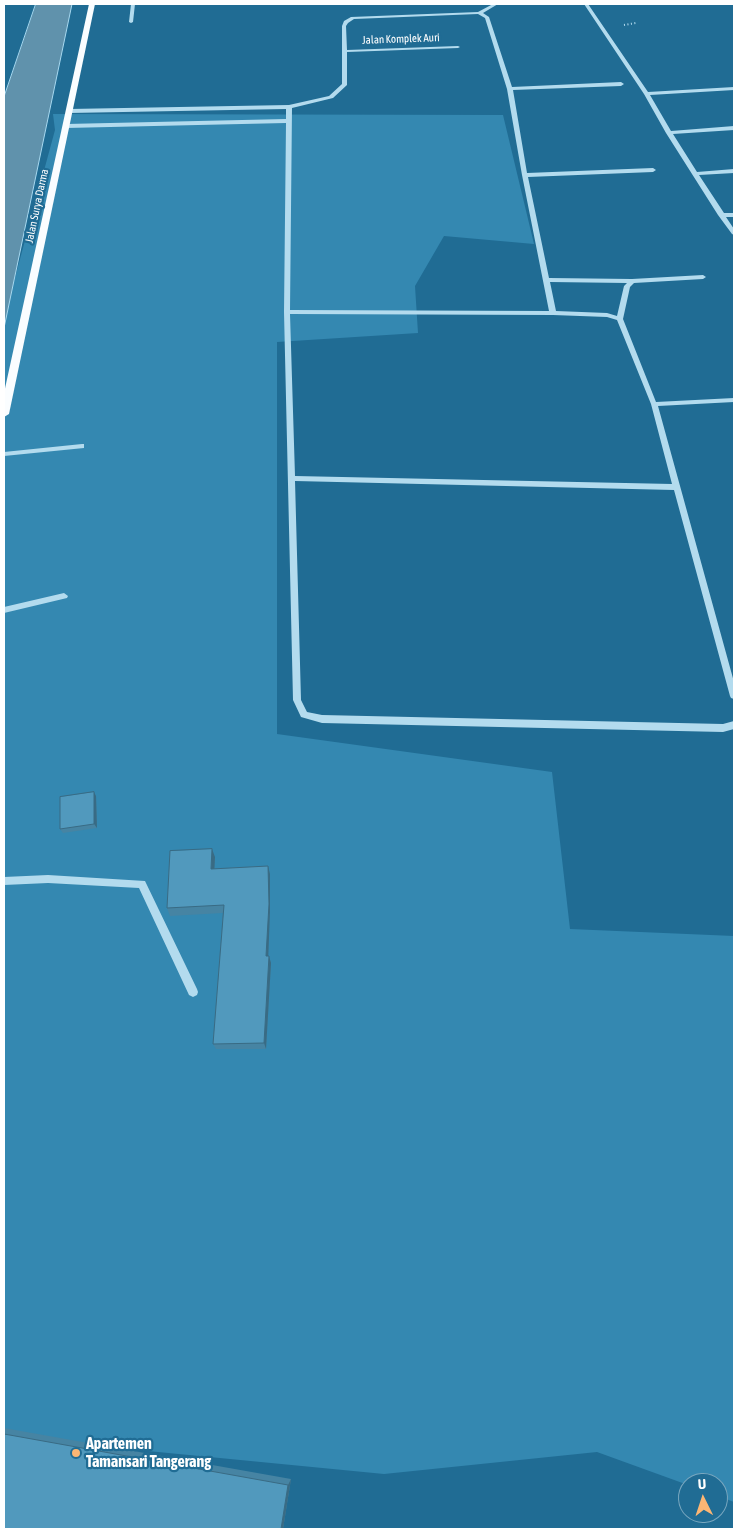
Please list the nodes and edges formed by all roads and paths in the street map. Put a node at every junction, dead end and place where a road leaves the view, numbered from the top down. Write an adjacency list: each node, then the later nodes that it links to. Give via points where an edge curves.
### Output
1 (92, 4): 14 (main road, Jalan Surya Darma)
2 (133, 4): 6 (street)
3 (496, 4): 5 (street)
4 (586, 4): 12 (street)
5 (479, 13): 8 (street, via 353,18 344,26); 11 (street, via 488,17)
6 (131, 22)
7 (458, 47): 8 (street, Jalan Komplek Auri)
8 (346, 51): 13 (street, via 345,84 331,97)
9 (622, 84): 11 (street)
10 (734, 88): 12 (street)
11 (510, 89): 22 (street)
12 (647, 94): 18 (street)
13 (289, 107): 14 (street); 15 (street)
14 (69, 111): 16 (main road, Jalan Surya Darma)
15 (290, 121): 16 (street); 29 (street)
16 (66, 126): 34 (main road, Jalan Surya Darma)
17 (734, 128): 18 (street)
18 (669, 133): 21 (street)
19 (653, 170): 22 (street)
20 (734, 171): 21 (street)
21 (696, 174): 23 (street)
22 (525, 175): 27 (street)
23 (721, 215): 24 (street); 25 (street)
24 (734, 215)
25 (734, 233)
26 (703, 277): 28 (street)
27 (546, 280): 28 (street); 30 (street)
28 (632, 281): 31 (street, via 627,286)
29 (287, 312): 30 (street); 37 (street)
30 (553, 313): 31 (street, via 607,315)
31 (620, 319): 33 (street)
32 (734, 400): 33 (street)
33 (654, 404): 38 (street)
34 (4, 414)
35 (82, 446): 36 (street)
36 (4, 454)
37 (291, 478): 38 (street); 42 (street, via 297,700 304,716 322,720 723,728)
38 (676, 487): 41 (street)
39 (64, 596): 40 (street)
40 (4, 610)
41 (734, 696)
42 (734, 725)
43 (4, 881): 44 (street, via 48,879 142,884)
44 (194, 992)

